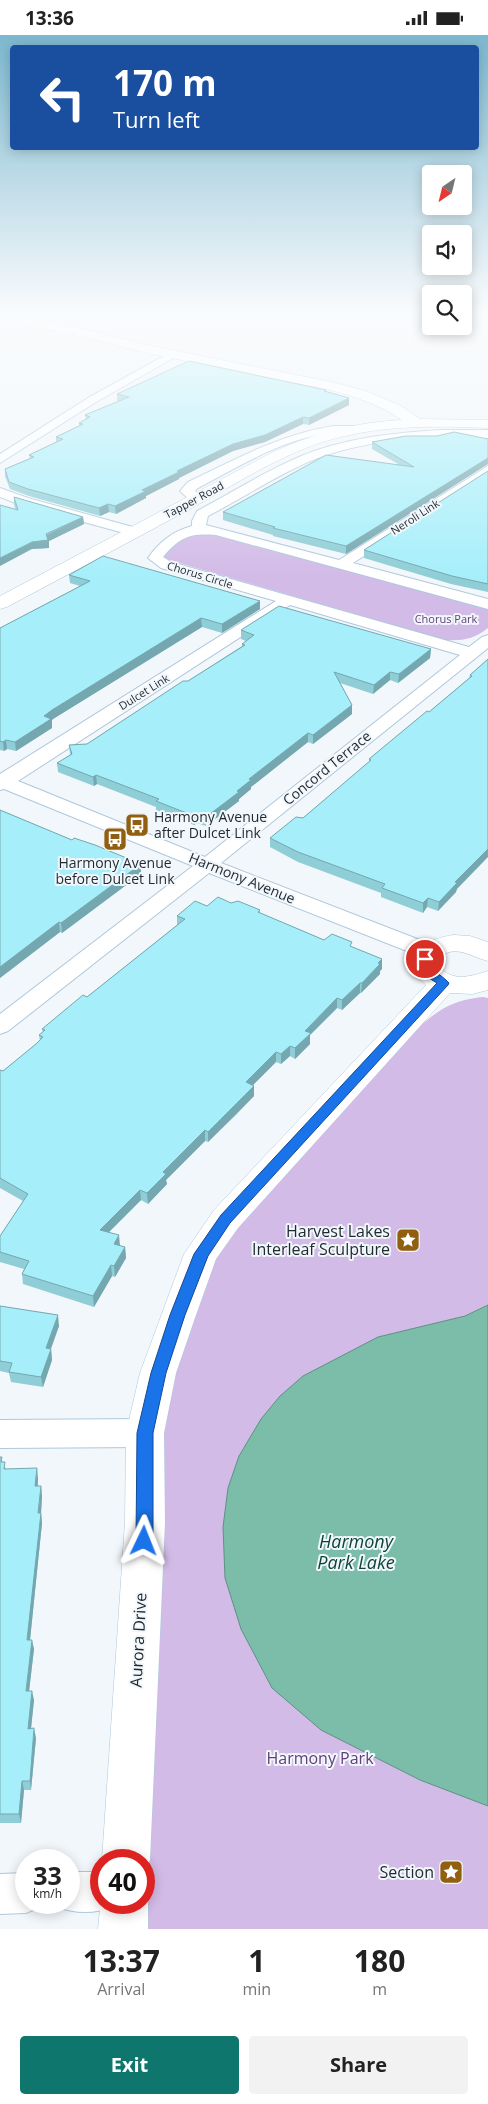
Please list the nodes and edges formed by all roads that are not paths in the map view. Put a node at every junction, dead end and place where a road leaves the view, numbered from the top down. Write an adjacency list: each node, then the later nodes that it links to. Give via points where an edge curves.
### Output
1 (91, 400): 8 (street)
2 (374, 400): 3 (street)
3 (383, 405): 5 (street); 6 (street, via 396,409)
4 (488, 424): 6 (street, Tapper Road)
5 (398, 425): 6 (street, Tapper Road); 12 (street, Tapper Road, via 336,433 280,453)
6 (418, 425)
7 (488, 434): 11 (street, via 374,439 318,454 202,514)
8 (0, 459)
9 (488, 470): 13 (street, Neroli Link)
10 (0, 492): 12 (street)
11 (199, 529): 13 (street); 14 (street, Chorus Circle, via 160,548 155,558 166,565)
12 (135, 532): 15 (street, Tapper Road)
13 (341, 565): 16 (street)
14 (288, 600): 18 (street, Chorus Circle); 19 (street, Dulcet Link)
15 (0, 603)
16 (488, 604)
17 (488, 640): 18 (street, Concord Terrace)
18 (472, 653): 20 (street, Concord Terrace)
19 (1, 782): 20 (street, Harmony Avenue)
20 (207, 865): 22 (street, Harmony Avenue); 24 (street, Concord Terrace)
21 (485, 946): 22 (street, via 452,943 439,946)
22 (437, 967): 23 (street, via 457,986 471,986); 25 (street, Aurora Drive, via 226,1219 201,1254 158,1373)
23 (488, 980)
24 (0, 1026)
25 (145, 1433): 26 (street); 27 (street, Aurora Drive, via 145,1522)
26 (0, 1435)
27 (127, 1849)
28 (15, 1893): 29 (street)
29 (0, 1894)
30 (124, 1914): 31 (street)
31 (123, 1929)

